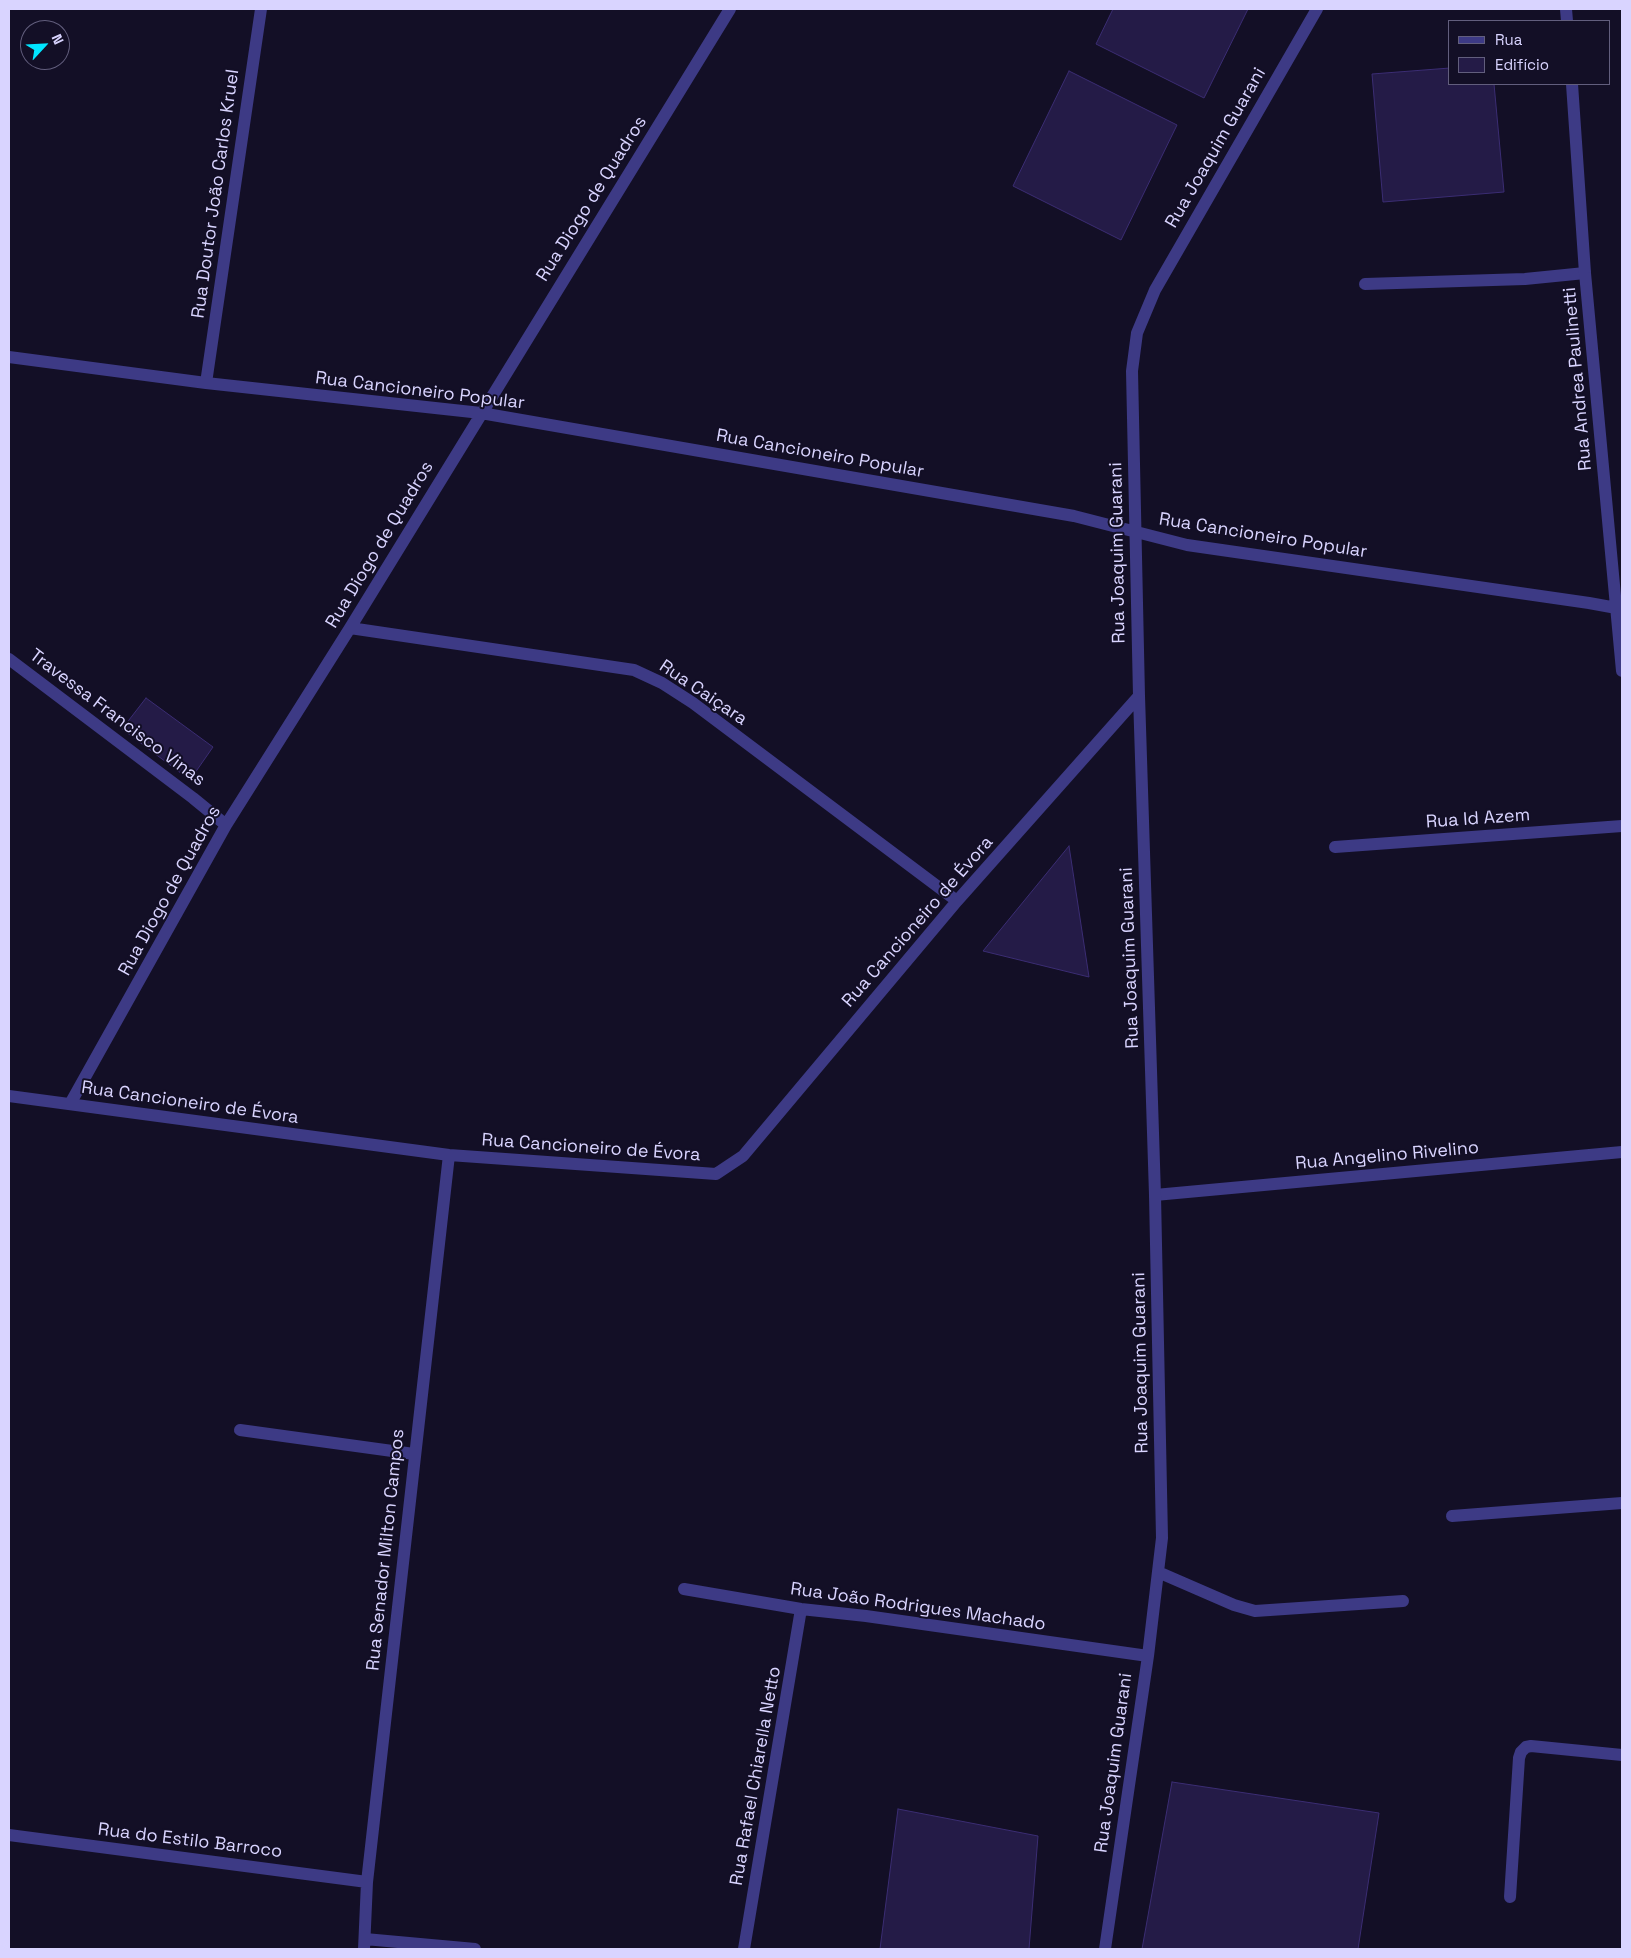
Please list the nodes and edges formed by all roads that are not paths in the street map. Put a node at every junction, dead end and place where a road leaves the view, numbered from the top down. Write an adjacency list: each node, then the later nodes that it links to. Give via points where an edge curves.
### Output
1 (261, 9): 8 (street, Rua Doutor João Carlos Kruel)
2 (730, 9): 9 (street, Rua Diogo de Quadros)
3 (1317, 9): 10 (street, Rua Joaquim Guarani, via 1155,290 1137,333 1132,371)
4 (1572, 85): 5 (street, Rua Andrea Paulinetti)
5 (1585, 272): 6 (street, via 1524,279); 11 (street, Rua Andrea Paulinetti)
6 (1366, 284)
7 (9, 357): 8 (street, Rua Cancioneiro Popular)
8 (206, 384): 9 (street, Rua Cancioneiro Popular)
9 (481, 414): 10 (street, Rua Cancioneiro Popular, via 1074,516); 12 (street, Rua Diogo de Quadros)
10 (1134, 531): 11 (street, Rua Cancioneiro Popular, via 1187,545); 15 (street, Rua Joaquim Guarani)
11 (1620, 609): 14 (street, Rua Andrea Paulinetti)
12 (350, 628): 16 (street, Rua Diogo de Quadros); 19 (street, Rua Caiçara, via 634,670 662,683 693,704)
13 (9, 659): 16 (street, Travessa Francisco Vinas)
14 (1622, 671)
15 (1139, 696): 19 (street, Rua Cancioneiro de Évora); 24 (street, Rua Joaquim Guarani)
16 (226, 825): 21 (street, Rua Diogo de Quadros)
17 (1622, 826): 18 (street, Rua Id Azem)
18 (1335, 847)
19 (957, 901): 23 (street, Rua Cancioneiro de Évora, via 743,1156 716,1174)
20 (9, 1096): 21 (street, Rua Cancioneiro de Évora)
21 (70, 1104): 23 (street, Rua Cancioneiro de Évora)
22 (1622, 1152): 24 (street, Rua Angelino Rivelino)
23 (449, 1155): 26 (street, Rua Senador Milton Campos)
24 (1155, 1195): 29 (street, Rua Joaquim Guarani, via 1162,1538)
25 (240, 1430): 26 (street)
26 (414, 1454): 36 (street, Rua Senador Milton Campos)
27 (1622, 1503): 28 (street)
28 (1452, 1516)
29 (1158, 1572): 31 (street, via 1255,1611); 33 (street, Rua Joaquim Guarani)
30 (684, 1589): 32 (street, Rua João Rodrigues Machado)
31 (1403, 1601)
32 (801, 1609): 33 (street, Rua João Rodrigues Machado); 40 (street, Rua Rafael Chiarella Netto)
33 (1148, 1656): 41 (street, Rua Joaquim Guarani)
34 (1622, 1754): 37 (street, via 1531,1746 1521,1752)
35 (9, 1835): 36 (street, Rua do Estilo Barroco)
36 (367, 1882): 38 (street, Rua Senador Milton Campos)
37 (1510, 1897)
38 (365, 1944): 39 (street)
39 (475, 1949)
40 (744, 1949)
41 (1105, 1949)

